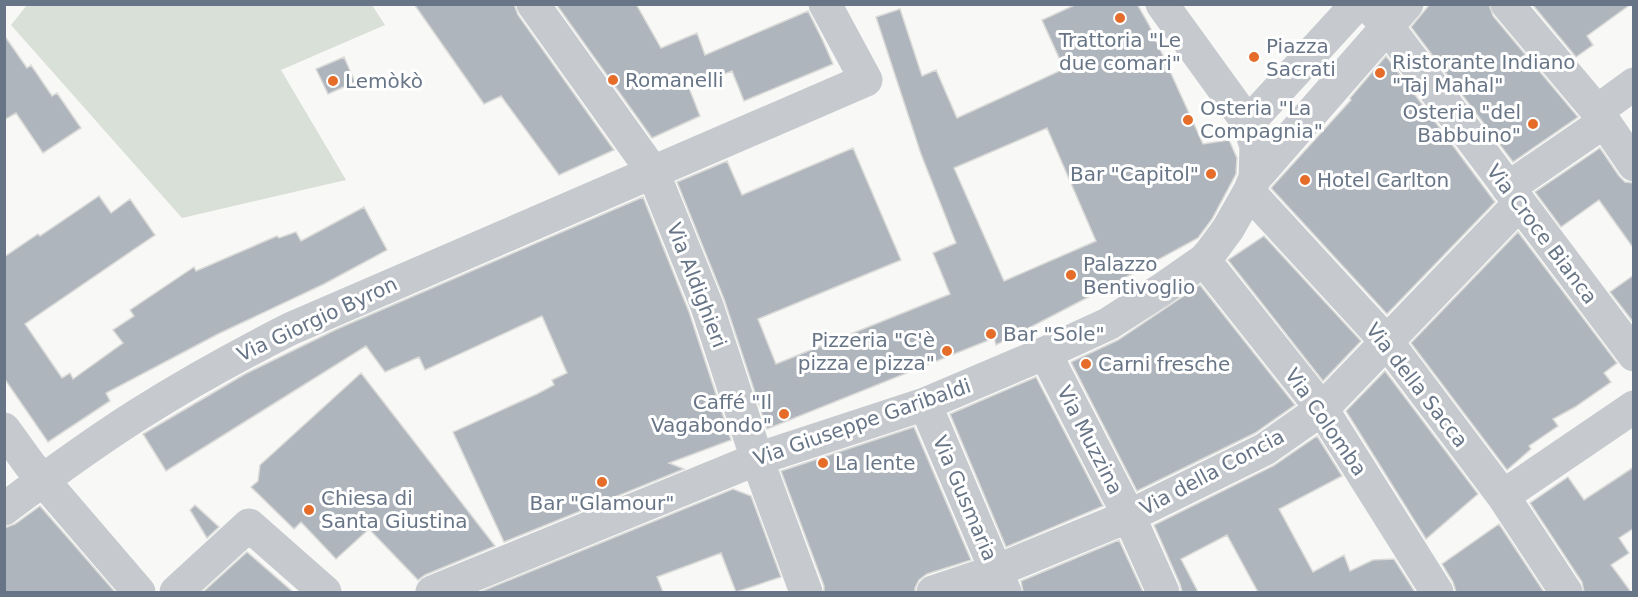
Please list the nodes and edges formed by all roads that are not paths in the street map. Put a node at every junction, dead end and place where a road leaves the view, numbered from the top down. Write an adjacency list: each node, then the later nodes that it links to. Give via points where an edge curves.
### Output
1 (533, 4): 11 (street, Via Aldighieri)
2 (825, 4): 11 (street, Via Giorgio Byron, via 866,80)
3 (1162, 4): 9 (street)
4 (1357, 4): 9 (street)
5 (1507, 4): 8 (street)
6 (1387, 12): 12 (street, Via Giuseppe Garibaldi); 13 (street, Via Croce Bianca)
7 (1634, 84): 8 (street, Via della Concia)
8 (1600, 116): 10 (street); 13 (street, Via della Concia)
9 (1248, 123): 12 (street, via 1256,146)
10 (1634, 165)
11 (653, 172): 22 (street, Via Aldighieri, via 707,306); 23 (street, Via Giorgio Byron, via 290,329 138,414)
12 (1252, 185): 14 (street, Via Giuseppe Garibaldi, via 1228,229); 15 (street, Via della Sacca)
13 (1514, 196): 15 (street, Via della Concia); 17 (street, Via Croce Bianca)
14 (1204, 260): 16 (street, Via Giuseppe Garibaldi, via 1108,324); 20 (street, Via Colomba)
15 (1388, 342): 20 (street, Via della Concia); 24 (street, Via della Sacca)
16 (1045, 353): 18 (street, Via Giuseppe Garibaldi); 26 (street, Via Muzzina)
17 (1634, 355)
18 (925, 404): 22 (street, Via Giuseppe Garibaldi); 27 (street, Via Gusmaria)
19 (1634, 407): 24 (street)
20 (1322, 409): 26 (street, Via della Concia, via 1265,448); 36 (street, Via Colomba)
21 (4, 429): 23 (street)
22 (757, 459): 28 (street, Via Giuseppe Garibaldi); 33 (street, Via Aldighieri)
23 (42, 480): 25 (street, Via Giorgio Byron); 29 (street)
24 (1503, 496): 37 (street, Via della Sacca)
25 (4, 509)
26 (1129, 516): 27 (street, Via della Concia); 35 (street, Via Muzzina)
27 (1000, 582): 34 (street, Via della Concia)
28 (482, 583): 32 (street, Via Giuseppe Garibaldi)
29 (139, 592)
30 (176, 592): 31 (street, via 249,525)
31 (325, 592)
32 (432, 592)
33 (806, 592)
34 (933, 592)
35 (1163, 592)
36 (1437, 592)
37 (1566, 592)

